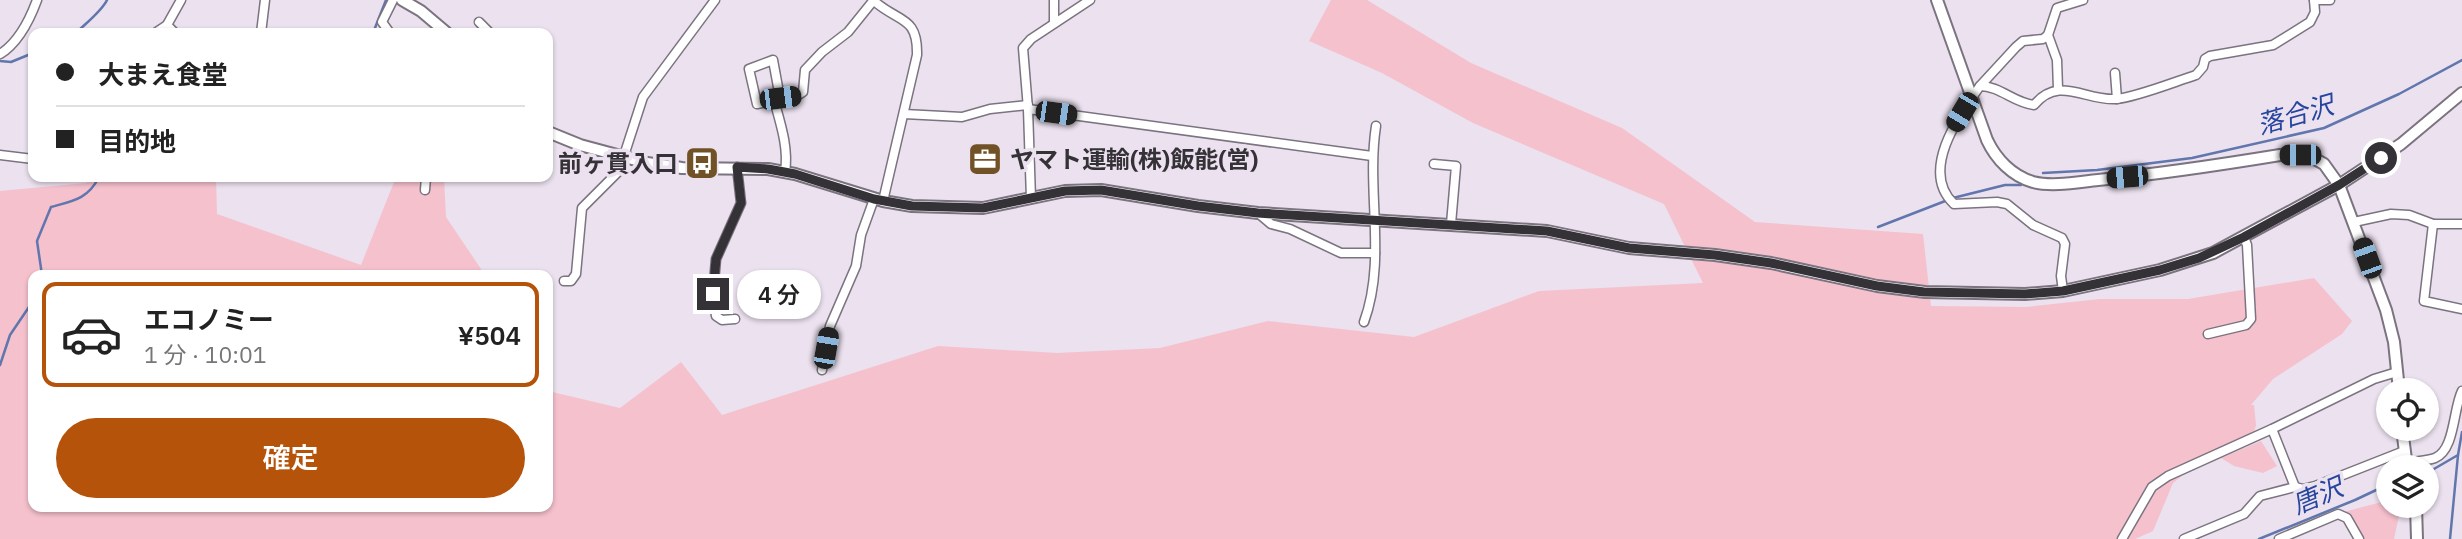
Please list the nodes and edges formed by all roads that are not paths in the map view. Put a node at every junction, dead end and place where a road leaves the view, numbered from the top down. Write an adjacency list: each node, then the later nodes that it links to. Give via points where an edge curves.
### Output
1 (37, 0): 24 (street, via 21,32)
2 (181, 0): 16 (street)
3 (265, 0): 19 (street)
4 (393, 0): 20 (street, via 382,23)
5 (402, 0): 21 (main road)
6 (715, 0): 39 (street, via 643,97)
7 (873, 0): 30 (street, via 848,32 805,70 803,92); 33 (street, via 914,27 918,38)
8 (1055, 0): 15 (street)
9 (1090, 0): 15 (street)
10 (1937, 0): 29 (main road)
11 (2083, 0): 23 (street, via 2057,8)
12 (2314, 0): 13 (street); 31 (street, via 2310,22 2273,45 2210,56 2196,75)
13 (2330, 0)
14 (479, 22): 22 (street)
15 (1054, 23): 32 (street, via 1023,48)
16 (167, 25): 17 (street); 18 (street)
17 (162, 28)
18 (170, 28)
19 (262, 28)
20 (386, 28)
21 (441, 28)
22 (485, 28)
23 (2048, 35): 26 (street, via 2023,41); 27 (street, via 2057,60)
24 (0, 54)
25 (2115, 73): 31 (street)
26 (1980, 86): 27 (street, via 2035,105); 29 (street)
27 (2058, 89): 31 (street)
28 (2462, 93): 44 (main road, via 2401,144)
29 (1971, 97): 44 (main road, via 1993,152 2013,172 2031,181 2156,175 2300,155 2324,164); 57 (street, via 1945,143 1942,189 1954,204 2007,204 2033,225 2062,239)
30 (777, 99): 30 (street, via 773,60 750,69 757,104); 42 (street)
31 (2117, 99)
32 (1028, 107): 33 (street, via 990,109 962,117); 37 (street); 46 (street)
33 (904, 114): 47 (street)
34 (1376, 126): 37 (street)
35 (553, 134): 39 (main road)
36 (0, 155): 38 (street)
37 (1372, 156): 49 (street)
38 (28, 158)
39 (625, 158): 41 (main road, via 682,168); 56 (street, via 619,172 582,208 576,274 571,281)
40 (1434, 164): 51 (street, via 1456,166)
41 (737, 167): 42 (main road); 59 (street, via 741,203 716,259 713,294 716,316)
42 (785, 172): 47 (main road)
43 (426, 182): 45 (street)
44 (2339, 185): 50 (main road); 54 (main road)
45 (425, 190)
46 (1031, 199): 47 (main road, via 983,208); 48 (main road, via 1065,191 1101,190)
47 (879, 200): 62 (street, via 861,235 856,266 830,326)
48 (1258, 213): 49 (main road); 55 (street, via 1271,224 1340,253)
49 (1376, 220): 51 (main road); 55 (street)
50 (2354, 222): 52 (street, via 2391,214); 63 (main road, via 2391,328)
51 (1451, 224): 57 (main road, via 1547,231 1629,248 1740,258 1924,292)
52 (2433, 224): 53 (street); 58 (street, via 2424,301)
53 (2462, 224)
54 (2244, 237): 57 (main road, via 2184,264); 61 (street, via 2251,319 2246,325)
55 (1375, 253): 60 (street, via 1371,303)
56 (564, 281)
57 (2063, 291)
58 (2462, 309)
59 (736, 319)
60 (1364, 323)
61 (2208, 334)
62 (822, 370)
63 (2397, 372): 64 (main road); 66 (street)
64 (2398, 378)
65 (2462, 391): 70 (street, via 2447,449)
66 (2273, 429): 71 (street); 73 (street, via 2152,487)
67 (2403, 441): 68 (main road)
68 (2404, 451): 69 (main road); 71 (street, via 2315,486)
69 (2405, 455)
70 (2439, 456)
71 (2295, 487): 74 (street, via 2260,496 2244,514)
72 (2416, 518): 77 (main road)
73 (2122, 539)
74 (2184, 539)
75 (2280, 539): 76 (street, via 2337,514 2347,518)
76 (2359, 539)
77 (2417, 539)

